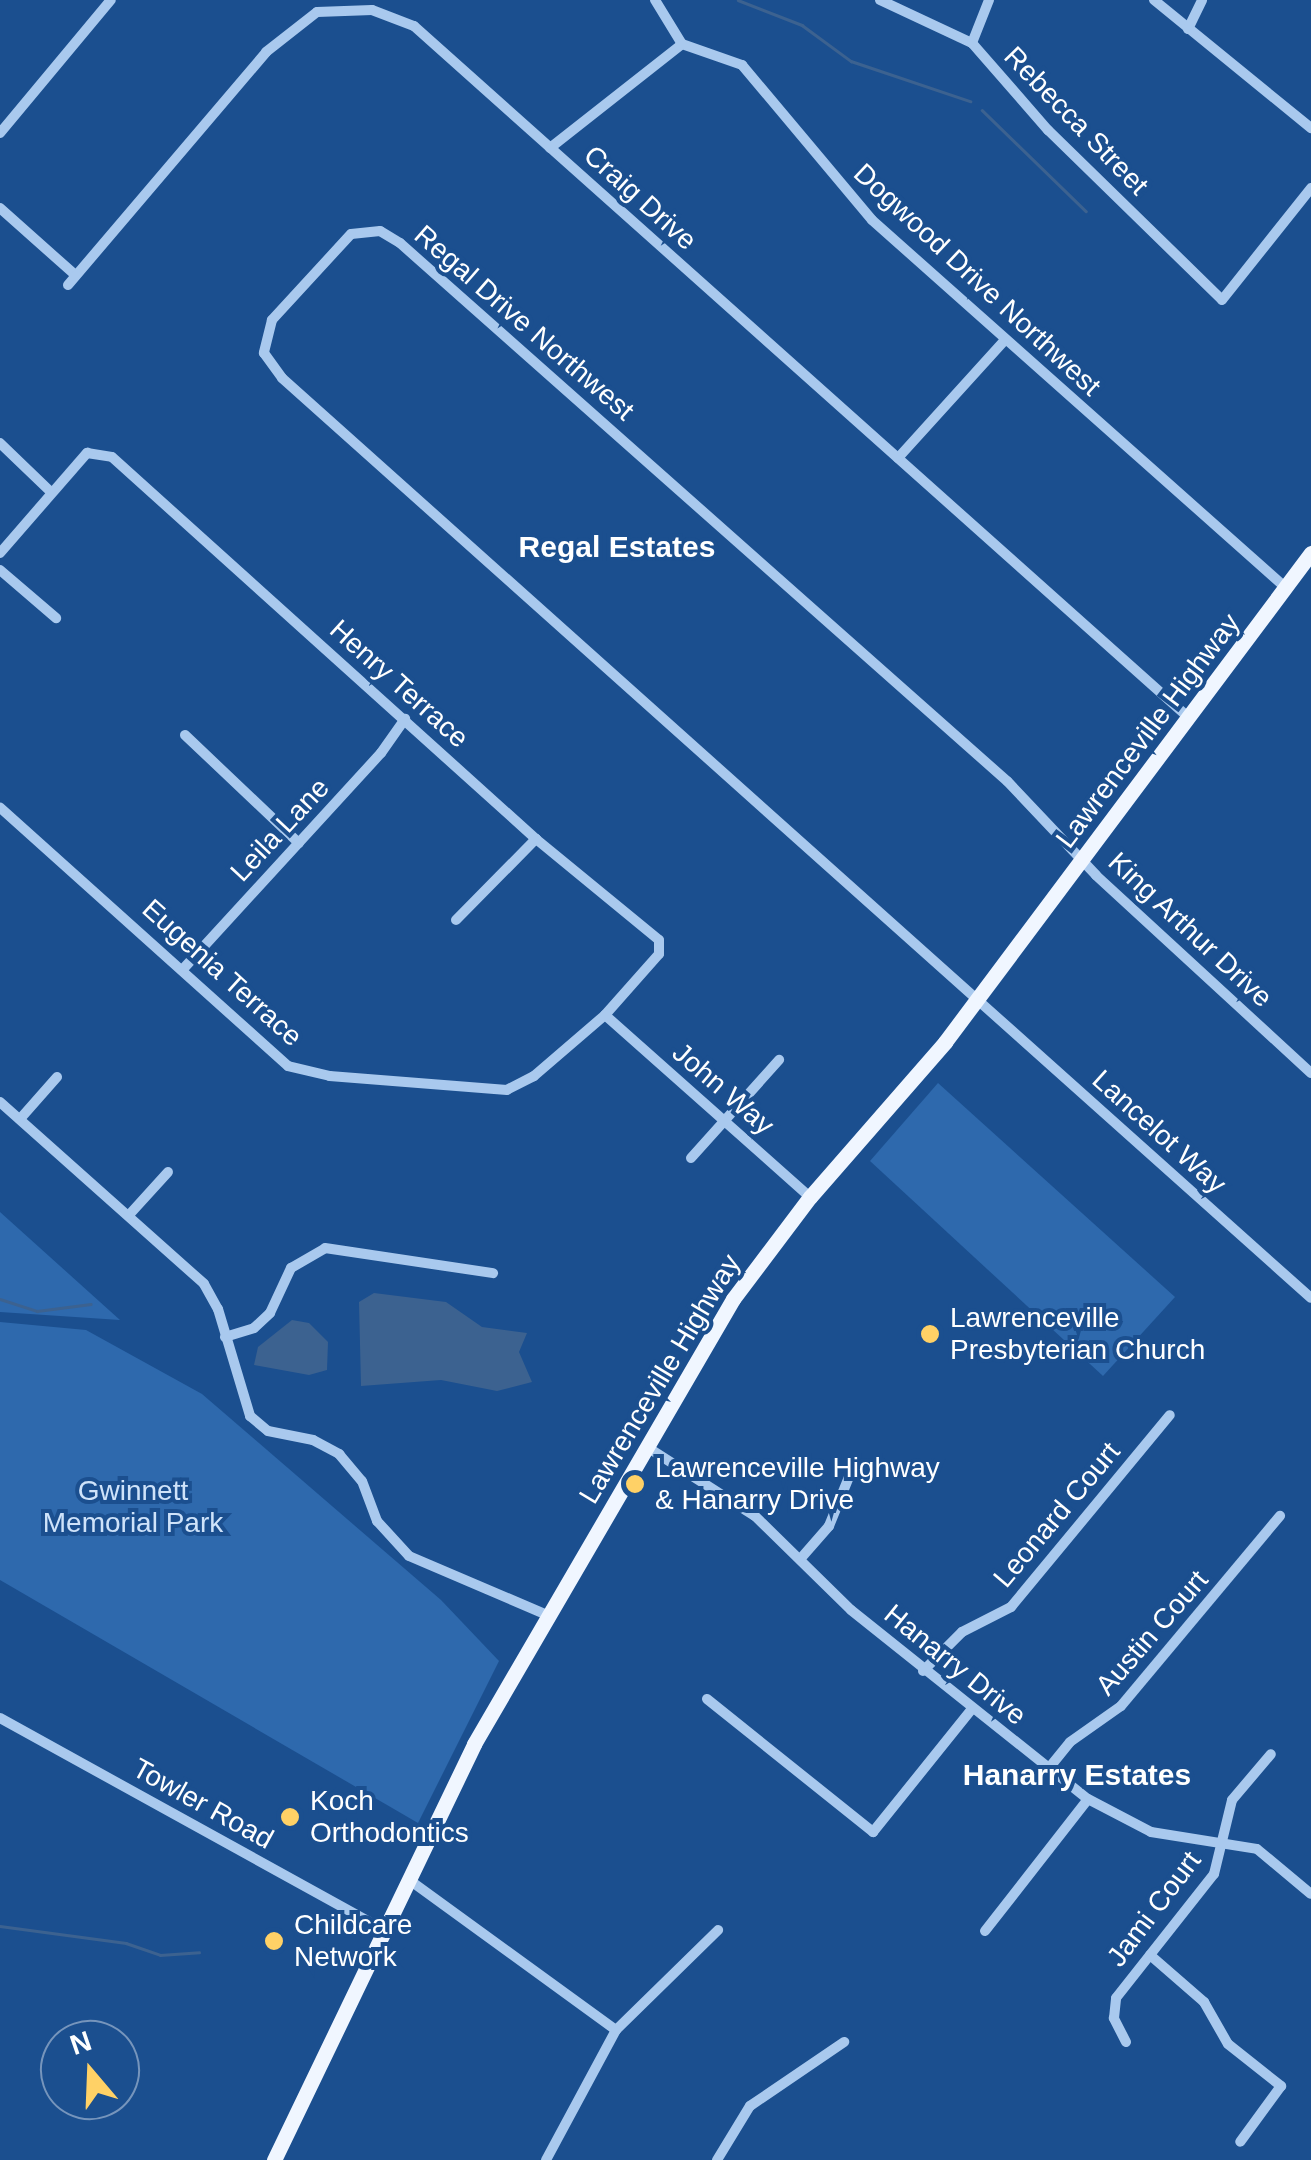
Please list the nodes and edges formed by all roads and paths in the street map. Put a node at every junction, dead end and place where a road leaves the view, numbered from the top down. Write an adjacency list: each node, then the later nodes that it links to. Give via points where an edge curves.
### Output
1 (111, 0): 13 (street)
2 (312, 0): 8 (street)
3 (655, 0): 11 (street)
4 (880, 0): 10 (street, Rebecca Street)
5 (989, 0): 10 (street)
6 (1154, 0): 9 (street)
7 (1202, 0): 9 (street)
8 (316, 12): 14 (street, Craig Drive, via 372,10 414,26); 16 (street, via 266,52 71,280)
9 (1188, 29): 12 (street)
10 (972, 43): 15 (street, Rebecca Street, via 1048,130 1222,300)
11 (682, 44): 14 (street); 17 (street, Dogwood Drive Northwest, via 742,65 872,220)
12 (1311, 128)
13 (0, 133)
14 (550, 148): 19 (street, Craig Drive)
15 (1311, 188)
16 (0, 208)
17 (1006, 340): 19 (street); 24 (street, Dogwood Drive Northwest)
18 (0, 442): 20 (street)
19 (898, 458): 26 (street, Craig Drive)
20 (51, 492): 21 (street); 27 (street, Henry Terrace, via 98,450)
21 (0, 552)
22 (1311, 554): 24 (main road, Lawrenceville Highway)
23 (0, 570): 25 (street)
24 (1286, 588): 26 (main road, Lawrenceville Highway)
25 (56, 618)
26 (1188, 717): 32 (main road, Lawrenceville Highway)
27 (405, 719): 30 (street, Henry Terrace); 31 (street, Leila Lane)
28 (185, 735): 31 (street)
29 (0, 808): 35 (street, Eugenia Terrace)
30 (536, 839): 33 (street); 34 (street, Henry Terrace)
31 (299, 843): 35 (street, Leila Lane)
32 (1083, 861): 36 (main road, Lawrenceville Highway); 36 (street, Regal Drive Northwest, via 993,769 400,243 380,231 352,234 272,320 264,353 282,378); 39 (street, King Arthur Drive)
33 (456, 920)
34 (639, 924): 37 (street, Eugenia Terrace, via 659,940 659,954)
35 (184, 968): 37 (street, Eugenia Terrace, via 288,1066 330,1076 508,1090)
36 (978, 1000): 46 (main road, Lawrenceville Highway); 49 (street, Lancelot Way)
37 (604, 1016): 43 (street, John Way)
38 (779, 1060): 43 (street)
39 (1311, 1073)
40 (57, 1076): 42 (street)
41 (0, 1102): 42 (street)
42 (20, 1119): 47 (street)
43 (724, 1119): 44 (street); 46 (street, John Way)
44 (692, 1158)
45 (168, 1172): 47 (street)
46 (810, 1197): 52 (main road, Lawrenceville Highway, via 733,1299)
47 (129, 1215): 50 (street, via 204,1284)
48 (493, 1273): 50 (street, via 325,1248 291,1268 270,1312 254,1328)
49 (1311, 1298)
50 (225, 1336): 56 (street, via 250,1416 268,1431 313,1440 340,1454 362,1481 391,1541 410,1556)
51 (1170, 1416): 57 (street, Leonard Court, via 1011,1607 962,1632)
52 (647, 1447): 55 (street, Hanarry Drive, via 755,1516); 56 (main road, Lawrenceville Highway)
53 (849, 1478): 55 (street, via 830,1526)
54 (1280, 1516): 62 (street, Austin Court, via 1122,1706 1070,1742)
55 (802, 1558): 57 (street, Hanarry Drive)
56 (550, 1616): 65 (main road, Lawrenceville Highway, via 474,1744)
57 (923, 1672): 59 (street, Hanarry Drive)
58 (707, 1699): 59 (street, via 873,1832)
59 (971, 1710): 62 (street, Hanarry Drive)
60 (0, 1718): 67 (street, Towler Road)
61 (1271, 1754): 64 (street, Jami Court, via 1232,1800)
62 (1049, 1768): 63 (street, Hanarry Drive)
63 (1088, 1799): 64 (street, Hanarry Drive, via 1151,1832); 69 (street)
64 (1223, 1841): 66 (street, Hanarry Drive, via 1276,1860); 70 (street, Jami Court, via 1214,1874)
65 (408, 1879): 67 (main road, Lawrenceville Highway); 71 (street)
66 (1311, 1894)
67 (384, 1930): 75 (main road, Lawrenceville Highway)
68 (718, 1930): 71 (street)
69 (985, 1931)
70 (1150, 1955): 73 (street, Jami Court, via 1116,1998 1114,2018); 74 (street, via 1204,2002 1228,2044 1282,2086)
71 (616, 2030): 76 (street)
72 (844, 2042): 77 (street, via 750,2106)
73 (1126, 2042)
74 (1240, 2142)
75 (274, 2160)
76 (546, 2160)
77 (716, 2160)

